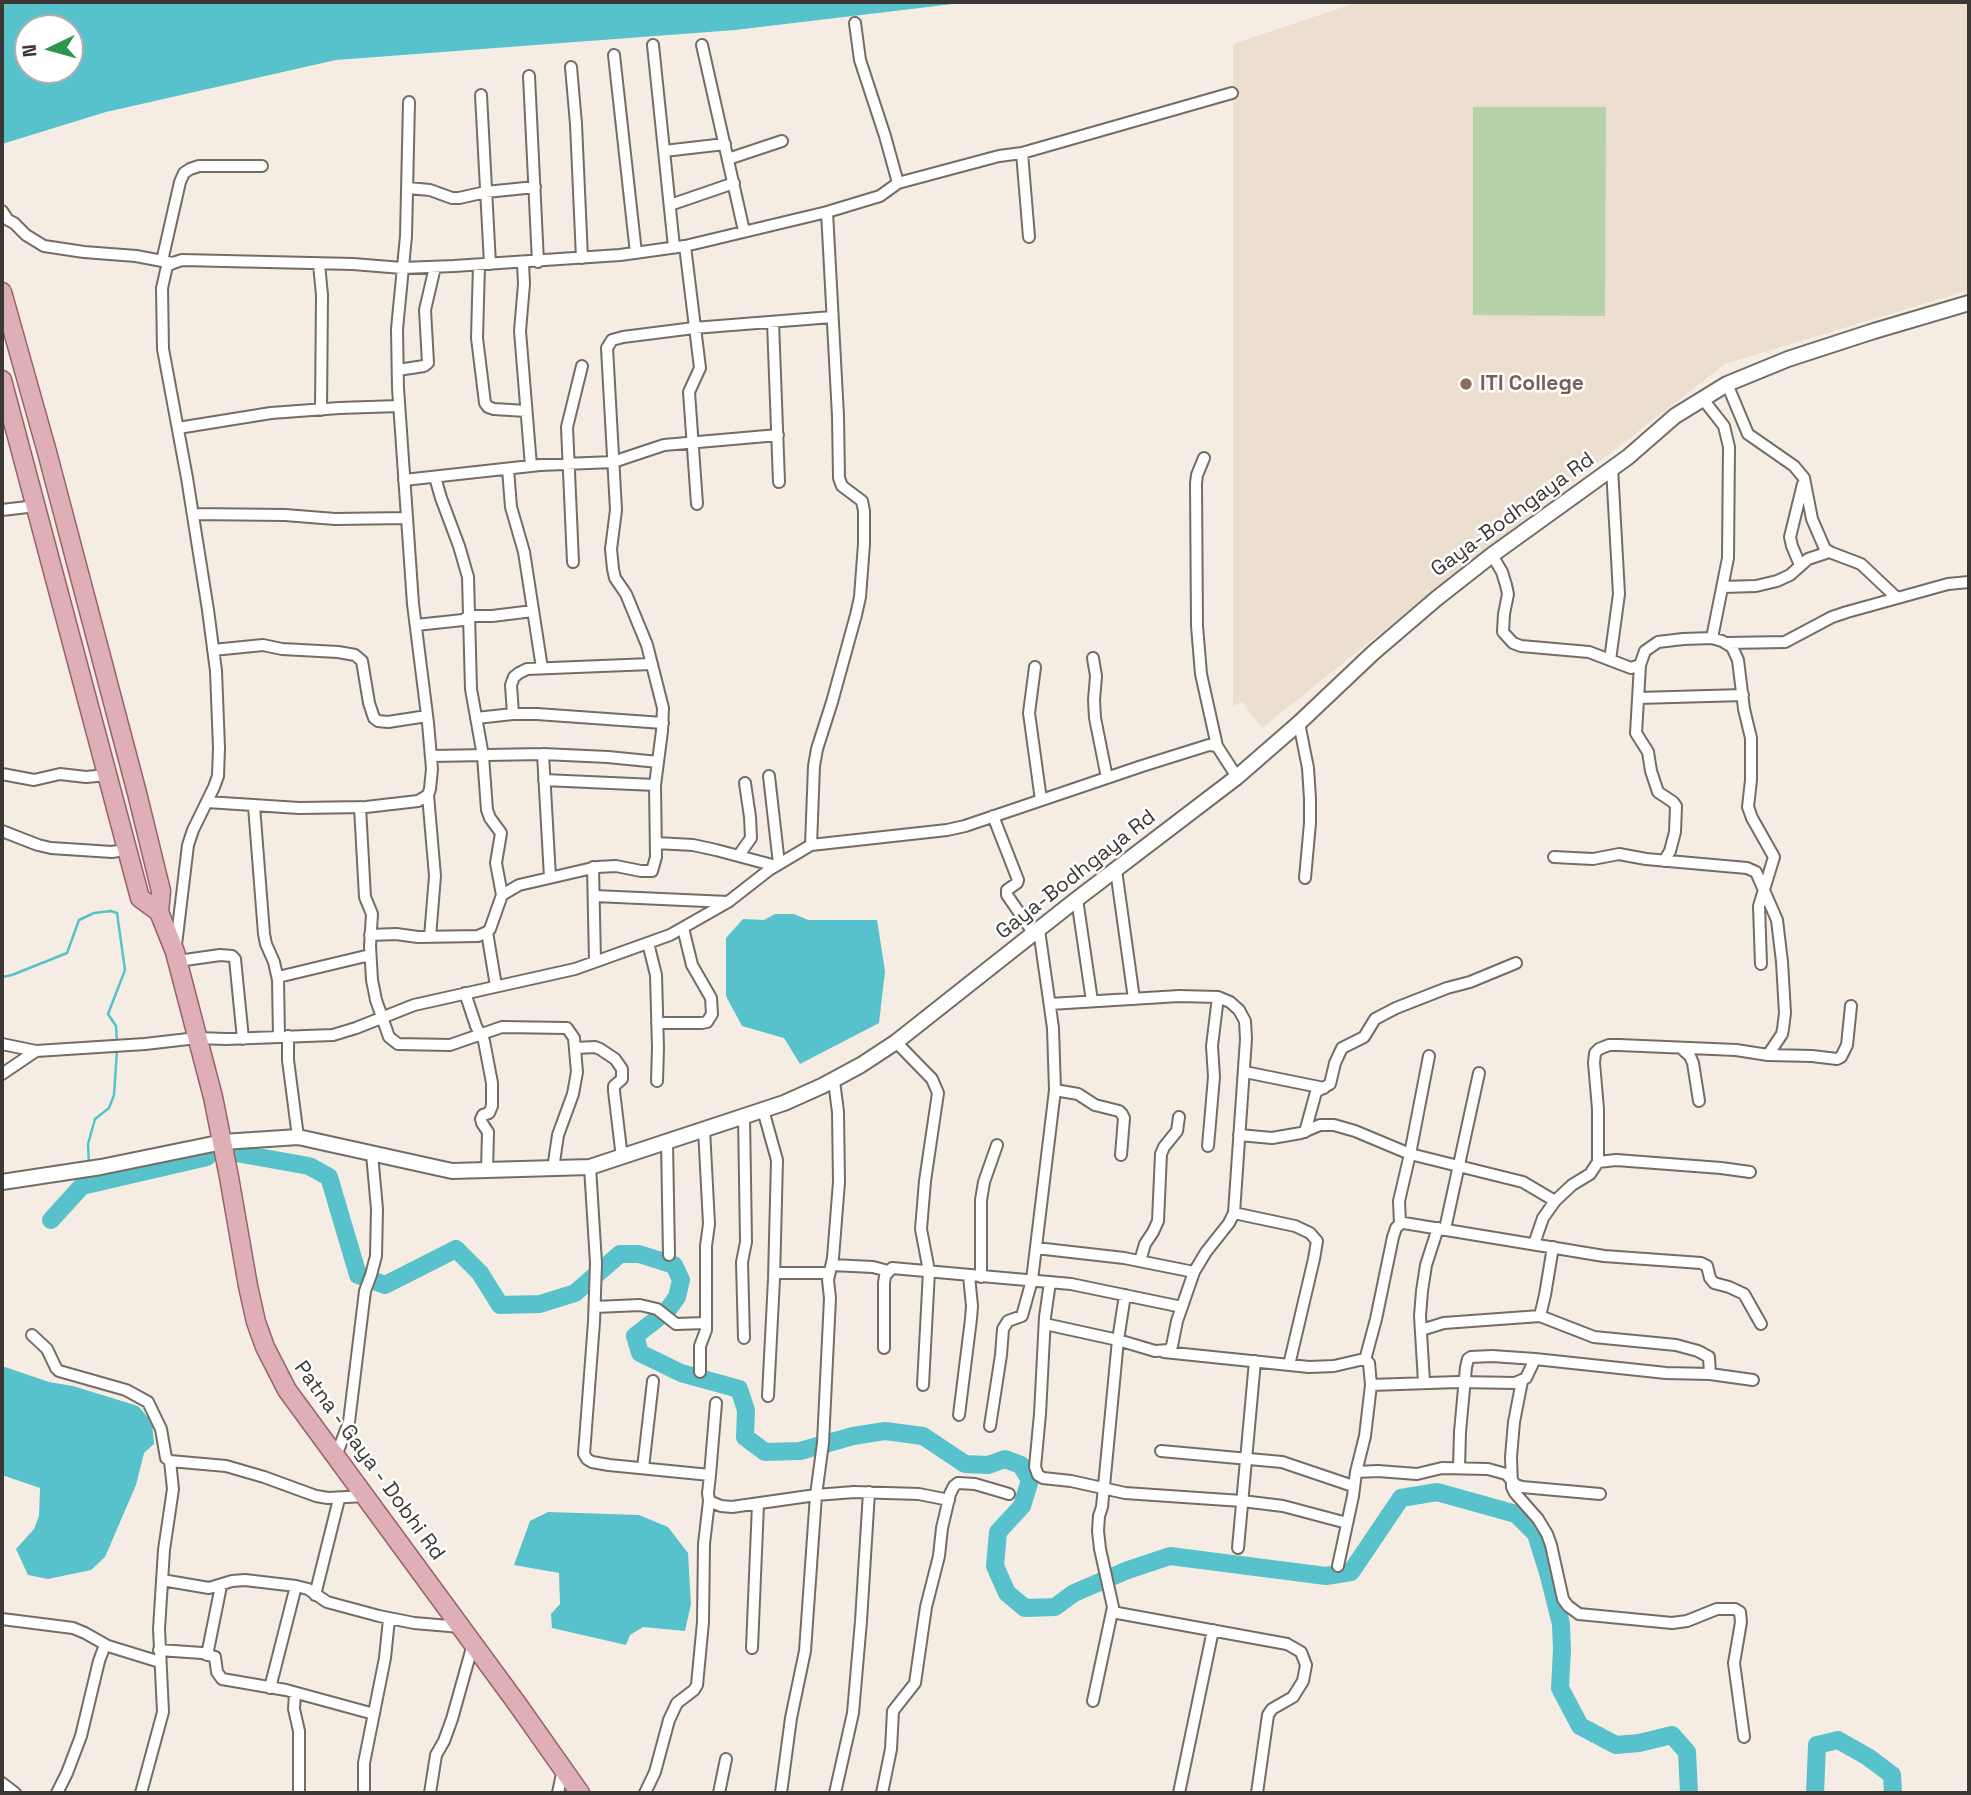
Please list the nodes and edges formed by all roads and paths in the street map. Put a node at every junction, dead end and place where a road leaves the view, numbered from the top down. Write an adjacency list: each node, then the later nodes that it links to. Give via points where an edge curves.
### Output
1 (855, 23): 17 (street, via 860,60)
2 (653, 45): 12 (street)
3 (702, 45): 11 (street)
4 (614, 55): 27 (street)
5 (571, 67): 28 (street)
6 (529, 76): 18 (street)
7 (1232, 93): 13 (street)
8 (481, 95): 20 (street)
9 (409, 102): 19 (street)
10 (782, 141): 14 (street)
11 (724, 144): 12 (street); 14 (street)
12 (664, 151): 21 (street)
13 (1022, 153): 17 (street); 25 (street)
14 (728, 159): 16 (street)
15 (261, 166): 29 (street, via 199,166 184,173)
16 (734, 183): 21 (street); 24 (street)
17 (898, 183): 23 (street, via 880,197)
18 (534, 187): 20 (street); 30 (street)
19 (408, 188): 20 (street, via 452,198); 35 (street)
20 (486, 192): 33 (street)
21 (670, 205): 26 (street)
22 (2, 211): 29 (street, via 44,246)
23 (827, 212): 24 (street); 38 (street)
24 (744, 231): 26 (street)
25 (1029, 237)
26 (679, 246): 27 (street); 40 (street)
27 (636, 253): 28 (street)
28 (582, 258): 30 (street)
29 (167, 262): 32 (street); 49 (street, via 161,306 163,349)
30 (538, 262): 31 (street)
31 (523, 263): 33 (street); 48 (street, via 520,331)
32 (319, 264): 35 (street); 47 (street)
33 (485, 265): 34 (street); 48 (street, via 477,338 485,403 494,409)
34 (435, 267): 35 (street); 42 (street, via 425,310 428,363)
35 (402, 268): 42 (street)
36 (2, 292): 129 (main road, via 126,751 161,891)
37 (1969, 303): 44 (street, Gaya-Bodhgaya Rd, via 1788,359)
38 (832, 317): 39 (street); 114 (street, via 839,478 842,486 862,501 864,544 856,615 814,766)
39 (773, 322): 40 (street); 50 (street)
40 (694, 328): 51 (street, via 700,368 689,392); 53 (street, via 617,338 609,343)
41 (582, 366): 54 (street, via 567,427)
42 (398, 370): 46 (street)
43 (2, 380): 63 (main road)
44 (1727, 384): 45 (street, Gaya-Bodhgaya Rd); 59 (street, via 1748,434)
45 (1702, 398): 56 (street, Gaya-Bodhgaya Rd); 72 (street, via 1724,426 1729,447 1729,538)
46 (399, 407): 47 (street); 60 (street)
47 (321, 410): 49 (street)
48 (526, 411): 55 (street)
49 (178, 428): 65 (street)
50 (778, 435): 51 (street); 61 (street)
51 (694, 442): 53 (street, via 653,447); 62 (street)
52 (1204, 458): 93 (street, via 1196,483 1197,626 1201,674)
53 (613, 462): 54 (street); 82 (street, via 612,569 631,604)
54 (570, 463): 55 (street); 69 (street)
55 (531, 466): 57 (street)
56 (1612, 468): 68 (street, Gaya-Bodhgaya Rd); 81 (street, via 1619,594)
57 (508, 469): 58 (street); 74 (street, via 511,507)
58 (436, 477): 60 (street); 75 (street, via 464,559)
59 (1804, 478): 67 (street, via 1812,520); 70 (street, via 1790,537)
60 (404, 480): 66 (street)
61 (779, 482)
62 (697, 504)
63 (36, 506): 64 (street); 99 (main road)
64 (2, 510)
65 (193, 514): 66 (street); 79 (street)
66 (407, 518): 76 (street)
67 (1829, 552): 70 (street); 73 (street, via 1861,564)
68 (1492, 555): 81 (street, via 1508,594 1503,632 1513,643 1589,652); 92 (street, Gaya-Bodhgaya Rd, via 1384,643)
69 (573, 562)
70 (1800, 565): 72 (street, via 1777,581)
71 (1969, 582): 73 (street)
72 (1723, 587): 77 (street)
73 (1897, 598): 78 (street, via 1832,617 1785,642)
74 (533, 611): 75 (street); 85 (street)
75 (469, 616): 76 (street); 90 (street, via 469,675)
76 (416, 625): 89 (street)
77 (1712, 638): 78 (street); 83 (street, via 1658,642 1645,651)
78 (1727, 643): 86 (street, via 1738,660)
79 (214, 650): 89 (street, via 263,645 355,655 362,661 374,718 388,722); 108 (street, via 219,762)
80 (1093, 658): 102 (street, via 1096,729)
81 (1610, 660): 83 (street, via 1631,668)
82 (651, 664): 85 (street); 91 (street)
83 (1640, 665): 87 (street)
84 (1035, 667): 107 (street, via 1029,713)
85 (542, 668): 88 (street, via 527,669 514,677 510,693)
86 (1743, 695): 87 (street); 124 (street, via 1751,738 1748,807 1774,857)
87 (1639, 698): 118 (street, via 1636,733 1647,752 1658,792 1676,806 1675,832)
88 (513, 714): 90 (street); 91 (street)
89 (427, 716): 96 (street)
90 (476, 718): 95 (street)
91 (663, 723): 97 (street)
92 (1299, 723): 101 (street, Gaya-Bodhgaya Rd); 123 (street, via 1310,799)
93 (1217, 746): 101 (street); 102 (street)
94 (543, 754): 95 (street); 97 (street); 103 (street)
95 (483, 756): 96 (street); 125 (street, via 487,810 501,833 496,863)
96 (431, 757): 106 (street)
97 (658, 762): 105 (street)
98 (2, 774): 99 (street, via 34,780 60,774)
99 (107, 775): 115 (main road)
100 (769, 776): 119 (street)
101 (1237, 777): 121 (street, Gaya-Bodhgaya Rd)
102 (1107, 778): 107 (street)
103 (544, 780): 105 (street); 122 (street)
104 (745, 783): 116 (street, via 751,838)
105 (655, 785): 113 (street)
106 (428, 795): 110 (street, via 407,803); 134 (street, via 435,876)
107 (1041, 800): 111 (street)
108 (207, 802): 109 (street); 136 (street, via 188,845)
109 (254, 806): 110 (street); 141 (street, via 264,934)
110 (360, 807): 133 (street, via 365,897 372,914)
111 (993, 816): 114 (street, via 947,830); 132 (street, via 1018,880 1007,895)
112 (2, 831): 115 (street, via 51,848 118,852)
113 (656, 842): 116 (street); 120 (street, via 652,871)
114 (811, 845): 119 (street)
115 (126, 847): 129 (main road, via 140,898)
116 (738, 855): 119 (street)
117 (1554, 857): 118 (street, via 1592,859 1619,854)
118 (1664, 861): 124 (street, via 1752,869)
119 (777, 865): 128 (street)
120 (593, 867): 122 (street); 126 (street)
121 (1116, 870): 127 (street, Gaya-Bodhgaya Rd); 145 (street)
122 (550, 877): 125 (street)
123 (1305, 878)
124 (1763, 889): 140 (street, via 1759,906); 160 (street, via 1780,933 1785,1013 1782,1034)
125 (502, 895): 131 (street)
126 (595, 896): 128 (street); 138 (street)
127 (1077, 900): 132 (street, Gaya-Bodhgaya Rd); 146 (street)
128 (728, 902): 130 (street)
129 (159, 912): 136 (main road, Patna - Gaya - Dobhi Rd)
130 (683, 928): 135 (street); 150 (street, via 692,965 709,992 712,1014 702,1023)
131 (487, 932): 134 (street); 142 (street)
132 (1037, 932): 147 (street); 155 (street, Gaya-Bodhgaya Rd)
133 (370, 935): 134 (street); 137 (street)
134 (430, 937)
135 (648, 943): 138 (street); 150 (street, via 656,975)
136 (176, 956): 153 (main road, Patna - Gaya - Dobhi Rd); 154 (street, via 235,959)
137 (370, 956): 141 (street); 149 (street)
138 (595, 962): 142 (street)
139 (1516, 963): 167 (street, via 1380,1015 1364,1037 1342,1048)
140 (1762, 964)
141 (278, 977): 152 (street)
142 (496, 986): 143 (street)
143 (465, 993): 149 (street); 151 (street)
144 (1218, 997): 145 (street); 162 (street, via 1234,1005 1245,1021); 180 (street)
145 (1134, 999): 146 (street)
146 (1092, 1001): 147 (street)
147 (1050, 1004): 168 (street)
148 (1851, 1006): 160 (street, via 1849,1036 1841,1057)
149 (382, 1018): 151 (street, via 389,1037 398,1044 455,1044); 152 (street, via 333,1035)
150 (657, 1023): 165 (street)
151 (481, 1033): 157 (street, via 502,1027 567,1028); 189 (street, via 492,1090 489,1113 481,1119 488,1132)
152 (284, 1037): 154 (street); 176 (street)
153 (197, 1038): 154 (street); 159 (street); 177 (main road, Patna - Gaya - Dobhi Rd)
154 (243, 1039)
155 (896, 1042): 166 (street, Gaya-Bodhgaya Rd); 203 (street, via 932,1079 938,1093 921,1229)
156 (2, 1044): 159 (street)
157 (576, 1048): 184 (street, via 600,1049 622,1069 614,1091); 188 (street, via 576,1082 558,1135)
158 (1681, 1048): 160 (street); 169 (street, via 1693,1063); 185 (street, via 1609,1045 1595,1054)
159 (36, 1051): 164 (street)
160 (1768, 1055)
161 (1429, 1056): 182 (street)
162 (1245, 1072): 167 (street); 175 (street)
163 (1479, 1073): 187 (street)
164 (2, 1074)
165 (657, 1081)
166 (834, 1081): 170 (street, Gaya-Bodhgaya Rd); 201 (street, via 839,1182)
167 (1324, 1088): 174 (street, via 1316,1093)
168 (1055, 1090): 183 (street, via 1119,1111 1124,1118); 198 (street)
169 (1699, 1101)
170 (762, 1110): 171 (street, Gaya-Bodhgaya Rd); 205 (street, via 777,1160)
171 (744, 1115): 173 (street, Gaya-Bodhgaya Rd); 218 (street)
172 (1179, 1117): 200 (street, via 1177,1131 1161,1154 1158,1221)
173 (704, 1129): 178 (street, Gaya-Bodhgaya Rd); 213 (street, via 709,1213)
174 (1305, 1132): 175 (street, via 1272,1138); 182 (street, via 1314,1126 1334,1125)
175 (1239, 1135): 193 (street)
176 (298, 1137): 177 (street, Gaya-Bodhgaya Rd); 181 (street, Gaya-Bodhgaya Rd)
177 (223, 1142): 191 (street, Gaya-Bodhgaya Rd); 240 (main road, Patna - Gaya - Dobhi Rd, via 256,1322 287,1390)
178 (667, 1142): 184 (street, Gaya-Bodhgaya Rd); 199 (street)
179 (997, 1145): 206 (street, via 981,1200)
180 (1208, 1146)
181 (372, 1154): 189 (street, Gaya-Bodhgaya Rd, via 439,1169); 240 (street, via 376,1256 366,1286 349,1422)
182 (1410, 1154): 187 (street); 194 (street, via 1399,1200)
183 (1121, 1155)
184 (622, 1157): 186 (street, Gaya-Bodhgaya Rd)
185 (1598, 1162): 190 (street); 192 (street, via 1590,1174)
186 (590, 1167): 188 (street, Gaya-Bodhgaya Rd); 210 (street)
187 (1459, 1167): 192 (street, via 1523,1182); 195 (street)
188 (553, 1169): 189 (street, Gaya-Bodhgaya Rd)
189 (487, 1171)
190 (1750, 1172)
191 (2, 1182)
192 (1555, 1201): 196 (street)
193 (1234, 1213): 204 (street); 225 (street, via 1295,1226 1317,1241)
194 (1400, 1224): 195 (street); 223 (street, via 1393,1237)
195 (1442, 1229): 196 (street); 216 (street, via 1426,1265)
196 (1534, 1244): 197 (street)
197 (1553, 1247): 212 (street); 215 (street, via 1701,1263 1714,1283 1744,1294)
198 (1036, 1248): 200 (street); 207 (street)
199 (669, 1255)
200 (1140, 1261): 204 (street)
201 (830, 1269): 202 (street); 205 (street); 253 (street, via 823,1443)
202 (888, 1271): 203 (street); 220 (street)
203 (929, 1271): 206 (street); 233 (street)
204 (1194, 1272): 211 (street)
205 (775, 1273): 235 (street)
206 (975, 1277): 207 (street); 237 (street)
207 (1032, 1280): 208 (street); 238 (street, via 1022,1316 1008,1321 1003,1329)
208 (1050, 1282): 209 (street); 214 (street)
209 (1125, 1295): 211 (street); 219 (street)
210 (595, 1307): 213 (street, via 633,1305 661,1312 676,1324); 244 (street, via 584,1454 592,1462)
211 (1182, 1307): 221 (street, via 1172,1346)
212 (1539, 1316): 216 (street, via 1444,1323); 227 (street, via 1594,1337 1698,1351 1709,1357)
213 (705, 1323): 226 (street)
214 (1045, 1324): 219 (street); 249 (street, via 1036,1471 1043,1479)
215 (1760, 1324)
216 (1421, 1330): 231 (street)
217 (32, 1335): 242 (street, via 60,1371 148,1402)
218 (744, 1338)
219 (1118, 1340): 221 (street); 249 (street)
220 (884, 1348)
221 (1164, 1352): 224 (street)
222 (1535, 1359): 227 (street); 230 (street); 232 (street, via 1471,1356)
223 (1365, 1360): 225 (street, via 1334,1366); 234 (street)
224 (1255, 1361): 225 (street); 241 (street)
225 (1289, 1365)
226 (700, 1372)
227 (1710, 1374): 228 (street)
228 (1753, 1380)
229 (653, 1381): 244 (street)
230 (1521, 1381): 232 (street); 247 (street)
231 (1424, 1382): 232 (street); 234 (street)
232 (1466, 1382): 243 (street)
233 (923, 1385)
234 (1371, 1385): 245 (street)
235 (768, 1396)
236 (716, 1403): 246 (street)
237 (959, 1415)
238 (990, 1426)
239 (1161, 1451): 241 (street)
240 (336, 1456): 254 (main road, Patna - Gaya - Dobhi Rd)
241 (1247, 1459): 248 (street, via 1282,1462); 258 (street)
242 (170, 1461): 255 (street, via 226,1466 316,1496); 263 (street, via 173,1489)
243 (1459, 1467): 245 (street, via 1418,1474); 247 (street, via 1499,1471)
244 (643, 1468): 246 (street)
245 (1356, 1472): 248 (street)
246 (710, 1475): 257 (street)
247 (1512, 1481): 252 (street, via 1522,1487); 281 (street, via 1515,1493 1538,1519 1552,1545 1560,1593 1579,1614 1672,1623 1717,1609 1740,1612 1734,1663)
248 (1353, 1486): 260 (street)
249 (1104, 1489): 258 (street); 267 (street, via 1098,1531)
250 (869, 1492): 253 (street); 256 (street); 296 (street, via 853,1713)
251 (1009, 1494): 256 (street, via 958,1483)
252 (1600, 1494)
253 (816, 1495): 259 (street); 295 (street, via 805,1651)
254 (365, 1496): 255 (street); 270 (main road, Patna - Gaya - Dobhi Rd)
255 (339, 1499): 266 (street)
256 (949, 1500): 297 (street, via 915,1683 893,1711)
257 (709, 1501): 259 (street, via 732,1507); 293 (street, via 697,1685 677,1703)
258 (1242, 1502): 260 (street, via 1293,1508); 261 (street)
259 (758, 1504): 274 (street)
260 (1347, 1523): 262 (street)
261 (1238, 1548)
262 (1338, 1566)
263 (162, 1580): 264 (street); 276 (street)
264 (221, 1586): 265 (street, via 245,1580); 275 (street)
265 (296, 1586): 266 (street); 277 (street)
266 (316, 1595): 269 (street)
267 (1112, 1612): 271 (street); 279 (street)
268 (2, 1619): 273 (street, via 73,1628)
269 (389, 1619): 270 (street); 280 (street)
270 (461, 1627): 272 (main road, Patna - Gaya - Dobhi Rd)
271 (1213, 1630): 298 (street); 299 (street, via 1287,1644 1304,1658 1306,1672 1298,1690 1268,1715)
272 (473, 1644): 283 (main road, Patna - Gaya - Dobhi Rd); 290 (street, via 452,1720 436,1755)
273 (105, 1645): 276 (street); 286 (street, via 81,1735)
274 (752, 1648)
275 (207, 1654): 276 (street); 277 (street, via 215,1657 222,1679)
276 (160, 1656): 287 (street, via 163,1712)
277 (270, 1688): 278 (street)
278 (295, 1693): 280 (street); 288 (street)
279 (1093, 1701)
280 (374, 1714): 289 (street, via 364,1763)
281 (1744, 1737)
282 (726, 1759): 294 (street)
283 (563, 1769): 291 (street); 292 (main road, Patna - Gaya - Dobhi Rd)
284 (2, 1785): 285 (street)
285 (15, 1793)
286 (57, 1793)
287 (141, 1793)
288 (299, 1793)
289 (364, 1793)
290 (430, 1793)
291 (558, 1793)
292 (580, 1793)
293 (645, 1793)
294 (719, 1793)
295 (781, 1793)
296 (835, 1793)
297 (882, 1793)
298 (1179, 1793)
299 (1256, 1793)

